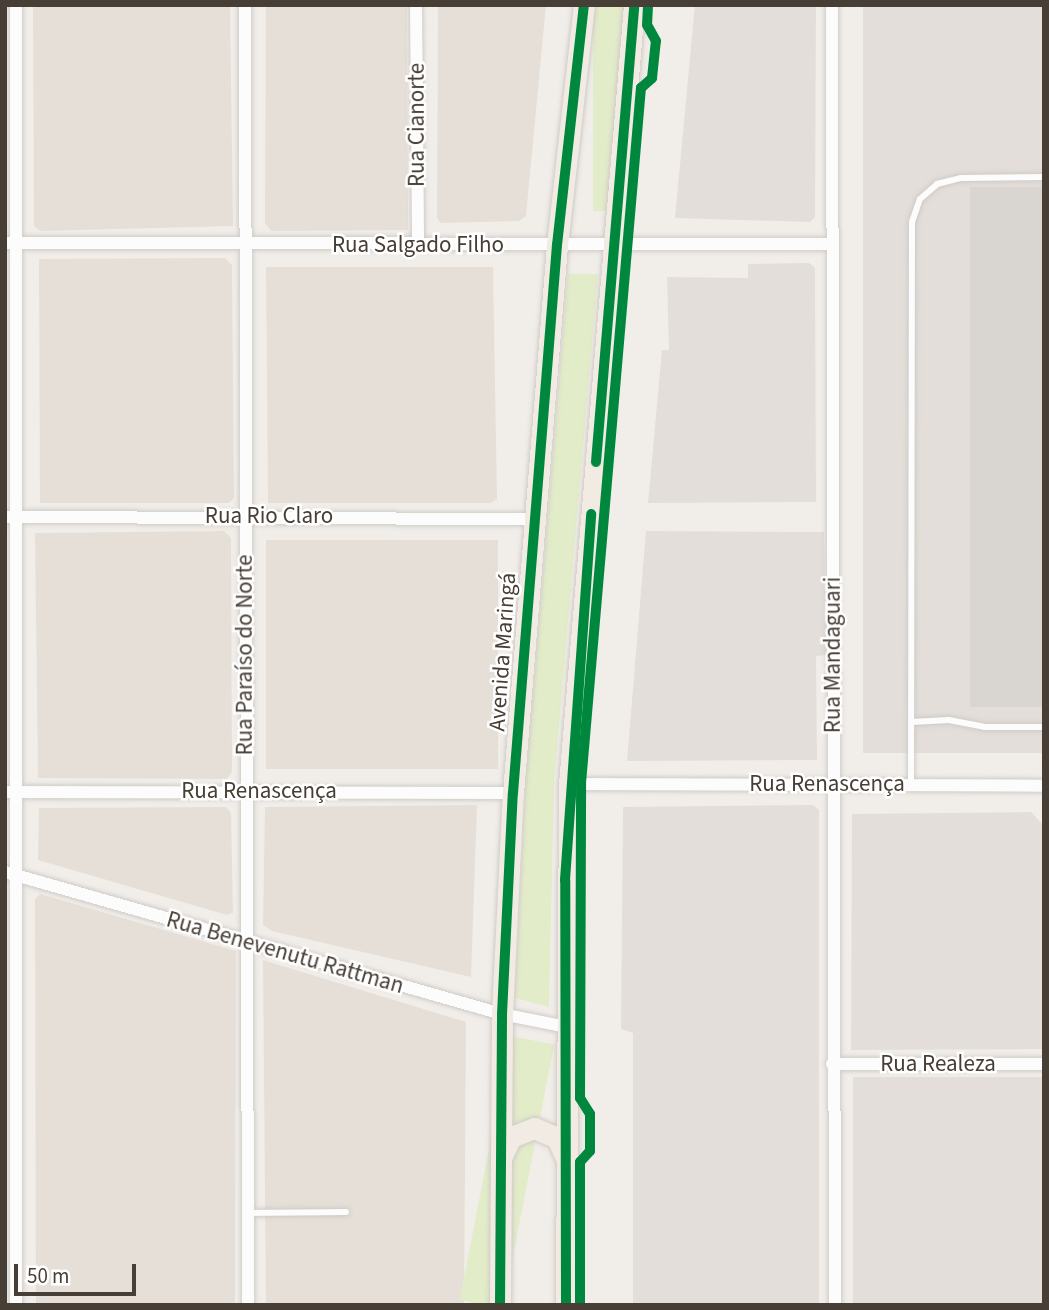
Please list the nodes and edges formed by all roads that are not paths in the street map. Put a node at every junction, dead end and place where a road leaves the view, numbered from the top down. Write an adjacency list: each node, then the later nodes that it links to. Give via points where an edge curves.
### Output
1 (16, 5): 8 (street)
2 (245, 5): 13 (street, Rua Paraíso do Norte)
3 (416, 5): 9 (street, Rua Cianorte)
4 (584, 5): 12 (main road, Avenida Maringá)
5 (634, 5): 10 (main road)
6 (832, 5): 11 (street, Rua Mandaguari)
7 (1044, 177): 17 (lane, via 961,178 937,184 920,199 912,222)
8 (10, 243): 13 (street, Rua Salgado Filho); 15 (street)
9 (418, 244): 12 (street, Rua Salgado Filho); 13 (street, Rua Salgado Filho)
10 (611, 244): 11 (street, Rua Salgado Filho); 12 (street, Rua Salgado Filho); 20 (main road)
11 (831, 244): 19 (street, Rua Mandaguari)
12 (557, 245): 16 (main road, Avenida Maringá)
13 (246, 246): 14 (street, Rua Paraíso do Norte)
14 (245, 516): 15 (street, Rua Rio Claro); 16 (street, Rua Rio Claro); 23 (street, Rua Paraíso do Norte)
15 (10, 517): 24 (street)
16 (533, 519): 25 (main road, Avenida Maringá)
17 (911, 722): 18 (lane); 21 (lane)
18 (1044, 727)
19 (834, 783): 20 (street, Rua Renascença); 21 (street, Rua Renascença); 30 (street, Rua Mandaguari)
20 (569, 784): 29 (main road)
21 (911, 784): 22 (street, Rua Renascença)
22 (1044, 786)
23 (246, 790): 24 (street, Rua Renascença); 25 (street, Rua Renascença); 27 (street, Rua Paraíso do Norte)
24 (10, 792): 26 (street)
25 (513, 793): 28 (main road, Avenida Maringá)
26 (10, 874): 27 (street, Rua Benevenutu Rattman); 36 (street)
27 (247, 943): 28 (street, Rua Benevenutu Rattman); 35 (street, Rua Paraíso do Norte)
28 (502, 1014): 29 (street, Rua Benevenutu Rattman); 32 (main road, Avenida Maringá)
29 (567, 1027): 33 (main road)
30 (832, 1064): 31 (street, Rua Realeza); 40 (street, Rua Mandaguari)
31 (1044, 1064)
32 (501, 1159): 33 (main road, via 512,1137 534,1128 557,1138); 38 (main road, Avenida Maringá)
33 (566, 1161): 39 (main road)
34 (346, 1212): 35 (lane)
35 (248, 1213): 37 (street, Rua Paraíso do Norte)
36 (16, 1305)
37 (248, 1305)
38 (500, 1305)
39 (566, 1305)
40 (835, 1305)

